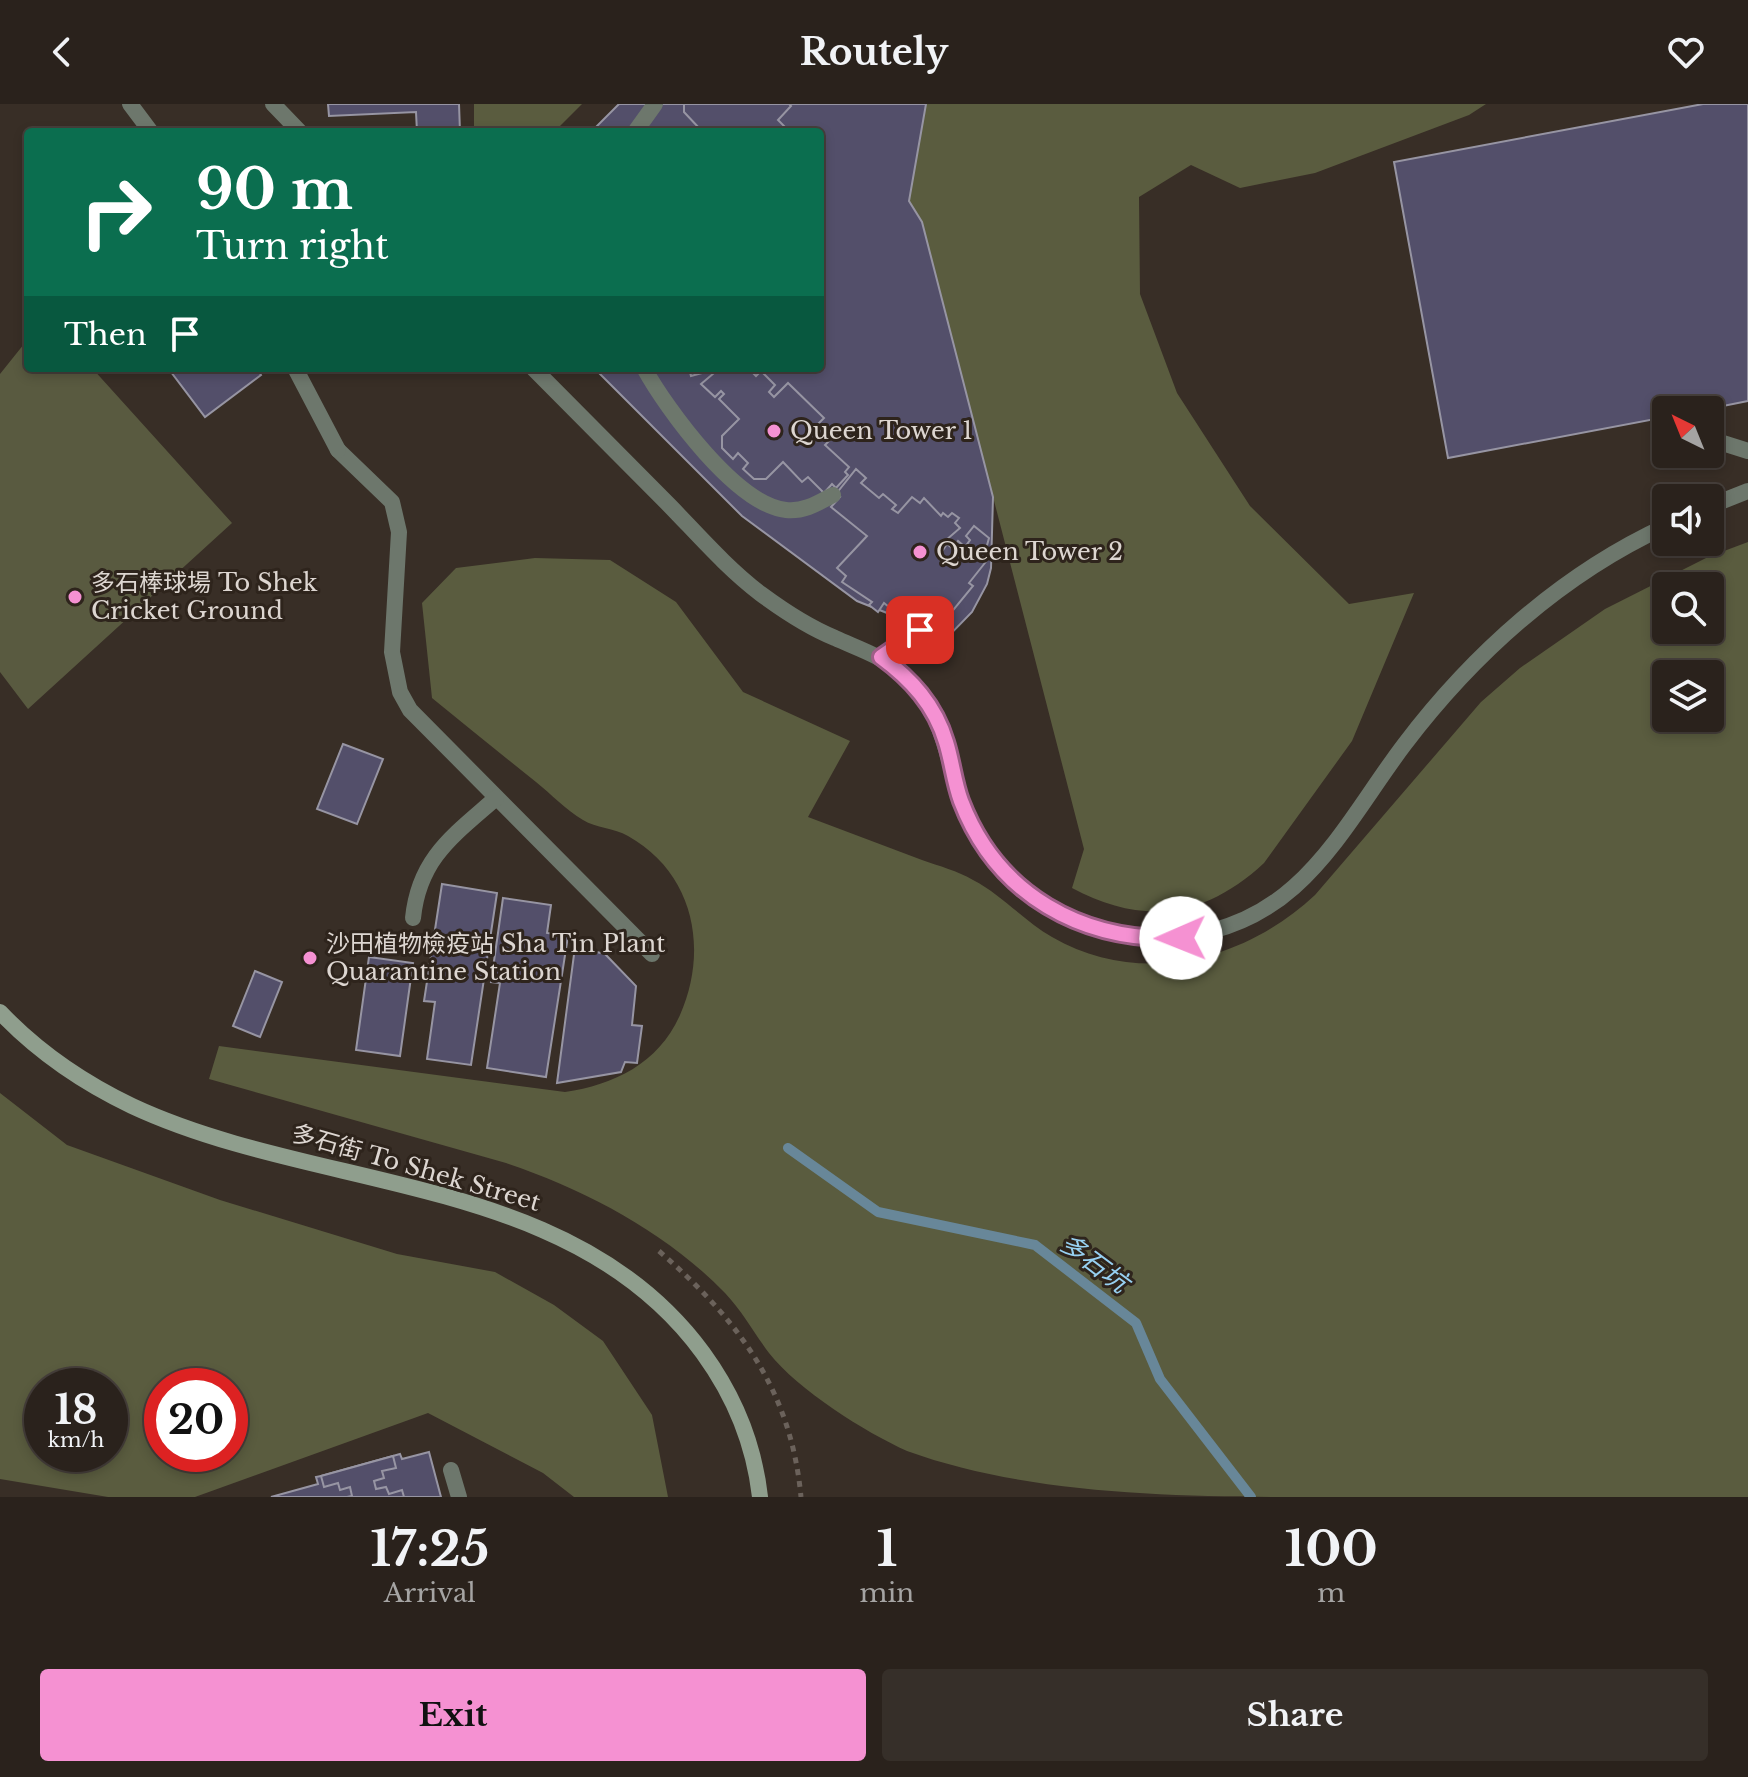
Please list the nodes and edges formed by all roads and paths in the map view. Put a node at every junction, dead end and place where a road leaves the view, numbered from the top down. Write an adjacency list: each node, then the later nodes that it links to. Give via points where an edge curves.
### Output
1 (130, 104): 4 (street)
2 (273, 104): 5 (street)
3 (655, 104): 6 (street)
4 (148, 128)
5 (296, 128)
6 (638, 128)
7 (297, 372): 18 (street, via 338,450 392,502 399,532 392,652 400,692 424,726)
8 (537, 372): 17 (street, via 755,589 808,625)
9 (647, 372): 13 (street, via 689,435 746,492 789,511 812,507)
10 (1724, 443): 11 (street)
11 (1748, 451)
12 (1748, 491): 14 (street)
13 (833, 495)
14 (1724, 500)
15 (1652, 534): 17 (street, via 1568,584 1493,644 1432,709 1294,887 1241,921 1181,938 1149,939 1087,927 1058,915 1008,877 972,827 933,711 914,684)
16 (920, 630): 17 (street)
17 (881, 657)
18 (496, 798): 19 (street, via 437,852 418,885); 20 (street)
19 (413, 918)
20 (652, 954)
21 (0, 1012): 25 (street, 多石街 To Shek Street, via 66,1068 135,1107 224,1138 519,1221 598,1256 636,1282 683,1327 722,1381 749,1439)
22 (659, 1251): 26 (path, via 741,1332 772,1389 797,1455)
23 (451, 1470): 24 (street)
24 (459, 1497)
25 (760, 1497)
26 (801, 1497)

